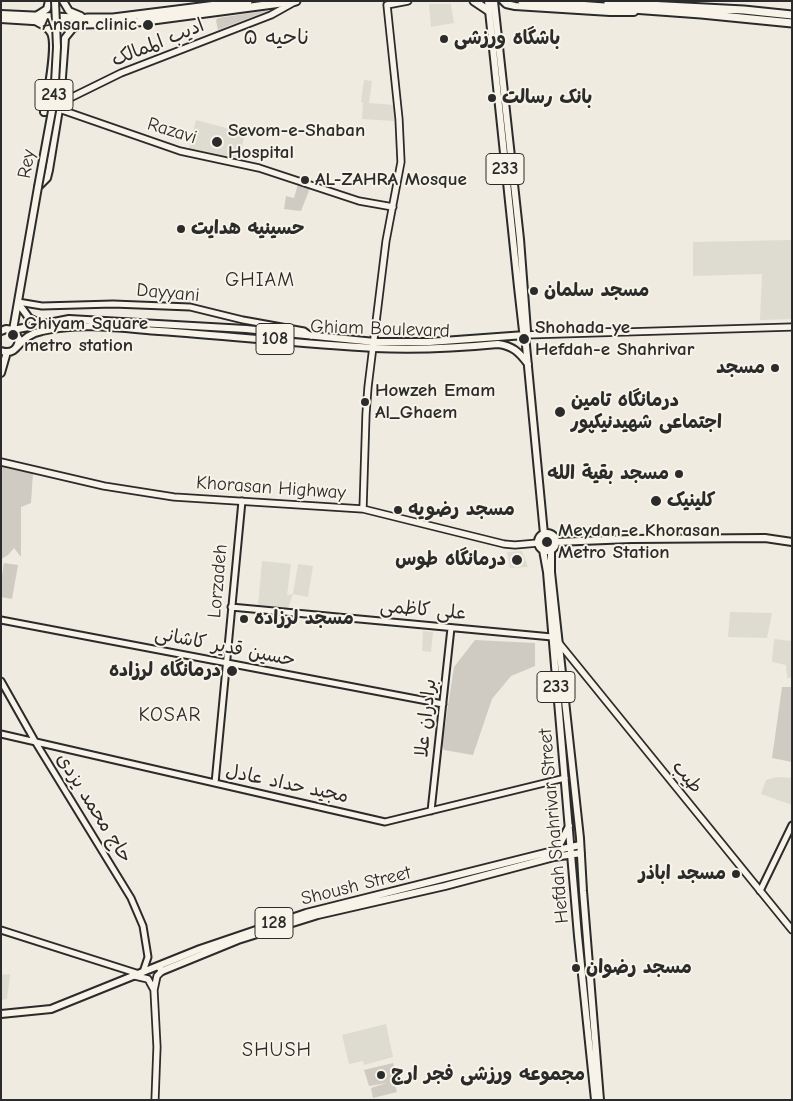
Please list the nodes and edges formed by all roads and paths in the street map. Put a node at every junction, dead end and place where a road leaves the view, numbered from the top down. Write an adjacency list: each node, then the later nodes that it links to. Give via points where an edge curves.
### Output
1 (49, 1): 22 (main road)
2 (55, 1): 29 (main road, Rey / 243, bridge, via 57,55 54,100)
3 (63, 1): 23 (main road, via 69,11)
4 (248, 1): 14 (highway)
5 (296, 1): 20 (highway); 27 (main road, ادیب الممالک, via 275,13 121,73)
6 (408, 1): 30 (main road, via 387,5 401,151)
7 (474, 1): 17 (highway)
8 (488, 1): 17 (main road, 233)
9 (494, 1): 36 (main road, 233, via 521,248 528,331)
10 (503, 1): 16 (main road, via 510,6 610,12)
11 (522, 1): 15 (highway)
12 (583, 1): 15 (highway)
13 (632, 1): 16 (main road)
14 (221, 3): 20 (highway)
15 (612, 6): 16 (highway)
16 (650, 8): 19 (highway, via 744,10); 24 (highway)
17 (489, 11): 36 (main road, 233)
18 (1, 14): 22 (main road)
19 (792, 15)
20 (152, 17): 23 (highway)
21 (1, 19): 22 (main road)
22 (36, 19): 23 (main road); 25 (main road)
23 (86, 21): 26 (main road, via 73,28)
24 (792, 23)
25 (52, 37): 26 (main road, via 55,31 61,30); 28 (main road)
26 (66, 38): 27 (main road)
27 (60, 106): 28 (main road, ادیب الممالک, via 50,113); 29 (main road, via 47,178); 30 (main road, Razavi, via 180,151 259,168 359,201)
28 (44, 112)
29 (38, 187): 31 (main road, Rey / 243)
30 (393, 207): 38 (main road)
31 (18, 302): 32 (main road, via 29,318); 35 (main road, Rey / 243); 37 (street, Dayyani, via 42,306 190,307 304,331)
32 (42, 327): 35 (main road, Ghiam Boulevard / 108); 37 (main road, Ghiam Boulevard / 108, via 69,319 98,319); 38 (main road, Ghiam Boulevard / 108, via 90,327); 39 (main road, Ghiam Boulevard / 108)
33 (792, 327): 36 (main road)
34 (1, 330): 35 (main road, Ghiam Boulevard)
35 (13, 330): 39 (main road, via 18,336)
36 (525, 335): 38 (main road, 108); 41 (main road, 233)
37 (312, 336): 38 (main road, 108)
38 (374, 345): 41 (main road, Ghiam Boulevard / 108, via 430,349 508,345 515,348); 45 (main road, via 366,414)
39 (17, 347): 40 (main road, Ghiam Boulevard, via 11,352)
40 (4, 352): 42 (main road)
41 (528, 365): 46 (main road, 233)
42 (1, 373)
43 (1, 462): 44 (main road, Khorasan Highway, via 104,486 174,497)
44 (242, 501): 45 (main road, Khorasan Highway); 52 (street, Lorzadeh)
45 (362, 509): 47 (main road, Khorasan Highway, via 504,544)
46 (544, 534): 47 (main road); 48 (main road, via 552,536)
47 (538, 542): 50 (main road)
48 (556, 542): 49 (main road, via 766,538); 51 (main road)
49 (792, 542)
50 (543, 550): 51 (main road); 55 (main road, Hefdah Shahrivar Street / 233)
51 (551, 550): 56 (main road, Hefdah Shahrivar Street / 233)
52 (231, 607): 54 (street, علی کاظمی); 57 (street, Lorzadeh)
53 (1, 620): 57 (street, حسین قدیر کاشانی)
54 (451, 628): 55 (street, علی کاظمی); 59 (street, برادران علا)
55 (552, 637): 62 (main road, Hefdah Shahrivar Street / 233)
56 (559, 643): 67 (main road, Hefdah Shahrivar Street / 233); 70 (main road, طیب)
57 (226, 663): 59 (street, حسین قدیر کاشانی); 63 (street, Lorzadeh)
58 (1, 681): 61 (street, حاج محمد یزدی)
59 (443, 704): 64 (street, برادران علا)
60 (1, 734): 61 (street, مجید حداد عادل)
61 (36, 743): 63 (street, مجید حداد عادل); 74 (street, حاج محمد یزدی, via 132,898)
62 (565, 778): 64 (street, مجید حداد عادل); 65 (main road, Hefdah Shahrivar Street / 233)
63 (215, 783): 64 (street, مجید حداد عادل, via 385,822)
64 (431, 811)
65 (569, 824): 68 (main road); 69 (main road, Hefdah Shahrivar Street / 233)
66 (792, 826): 70 (street)
67 (581, 849): 69 (main road, Shoush Street); 81 (main road, Hefdah Shahrivar Street / 233)
68 (554, 850): 69 (main road, Shoush Street / 128); 71 (main road, Shoush Street / 128)
69 (571, 850): 71 (main road, Shoush Street / 128, via 444,886); 80 (main road, Hefdah Shahrivar Street / 233)
70 (760, 891): 73 (main road, طیب)
71 (307, 916): 75 (main road, Shoush Street / 128)
72 (1, 930): 76 (street)
73 (792, 930)
74 (148, 957): 75 (street); 76 (street, حاج محمد یزدی)
75 (160, 968): 76 (main road, Shoush Street / 128); 77 (main road)
76 (139, 974): 77 (main road, via 148,979); 78 (main road, Shoush Street / 128, via 51,1009)
77 (154, 990): 79 (main road)
78 (1, 1014)
79 (155, 1100)
80 (595, 1100)
81 (600, 1100)

